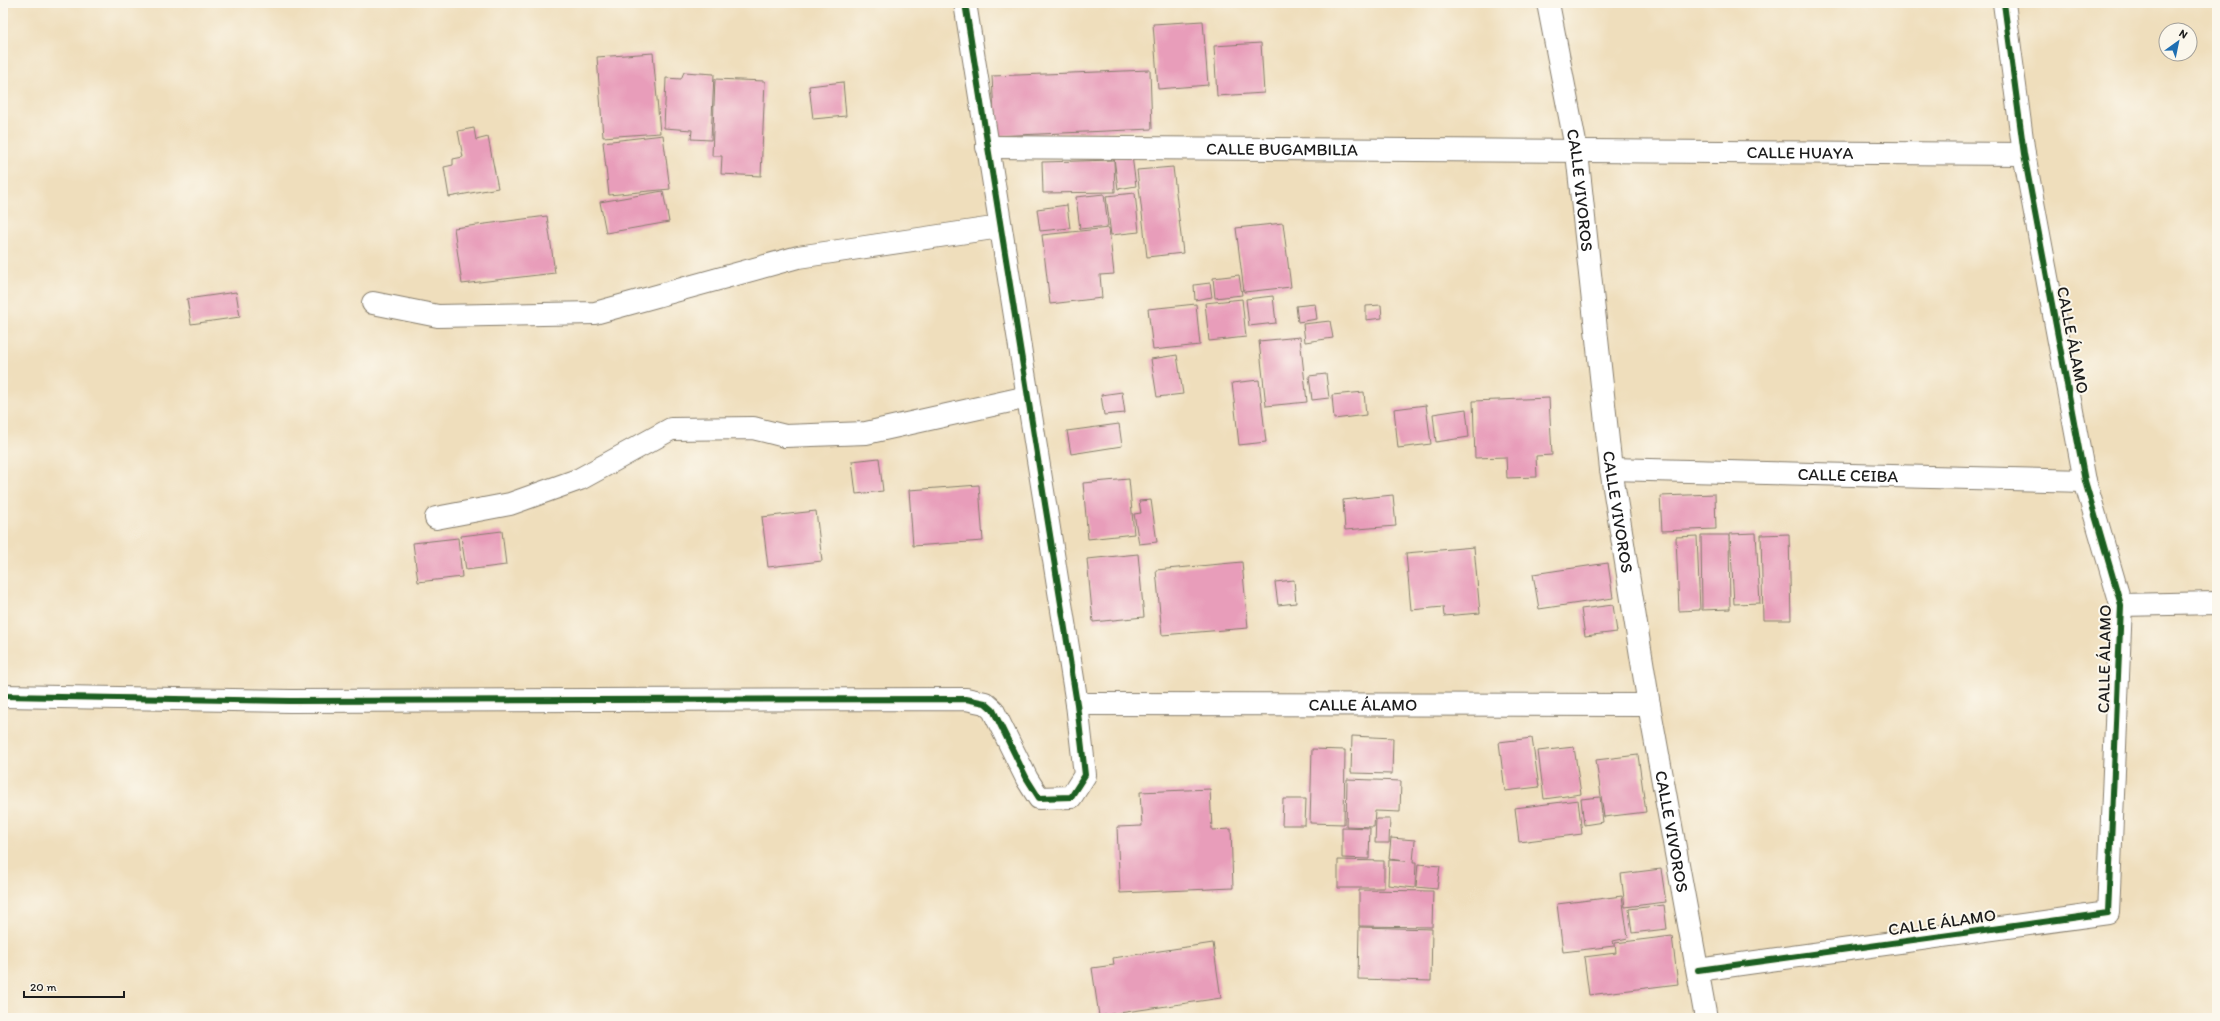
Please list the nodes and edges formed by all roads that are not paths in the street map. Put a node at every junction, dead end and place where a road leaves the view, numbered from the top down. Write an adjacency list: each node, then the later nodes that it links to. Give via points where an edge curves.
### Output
1 (965, 3): 4 (street)
2 (1548, 3): 5 (street, CALLE VIVOROS)
3 (2004, 3): 6 (street, CALLE ÁLAMO)
4 (987, 147): 5 (street, CALLE BUGAMBILIA); 7 (street)
5 (1577, 153): 6 (street, CALLE HUAYA); 10 (street, CALLE VIVOROS)
6 (2024, 154): 11 (street, CALLE ÁLAMO)
7 (1000, 227): 8 (street, via 798,257 595,313 438,316); 9 (street)
8 (373, 303)
9 (1028, 397): 12 (street, via 866,433 785,436 753,428 671,430 580,479 510,504); 16 (street)
10 (1611, 469): 11 (street, CALLE CEIBA); 17 (street, CALLE VIVOROS)
11 (2085, 481): 14 (street, CALLE ÁLAMO)
12 (436, 518)
13 (2217, 603): 14 (street)
14 (2121, 605): 18 (street, CALLE ÁLAMO, via 2108,913)
15 (3, 696): 16 (street, via 290,701 966,699 985,703 992,710 1039,798 1071,797 1085,775)
16 (1077, 704): 17 (street, CALLE ÁLAMO)
17 (1649, 705): 18 (street, CALLE VIVOROS)
18 (1698, 970): 19 (street, CALLE VIVOROS)
19 (1706, 1018)

